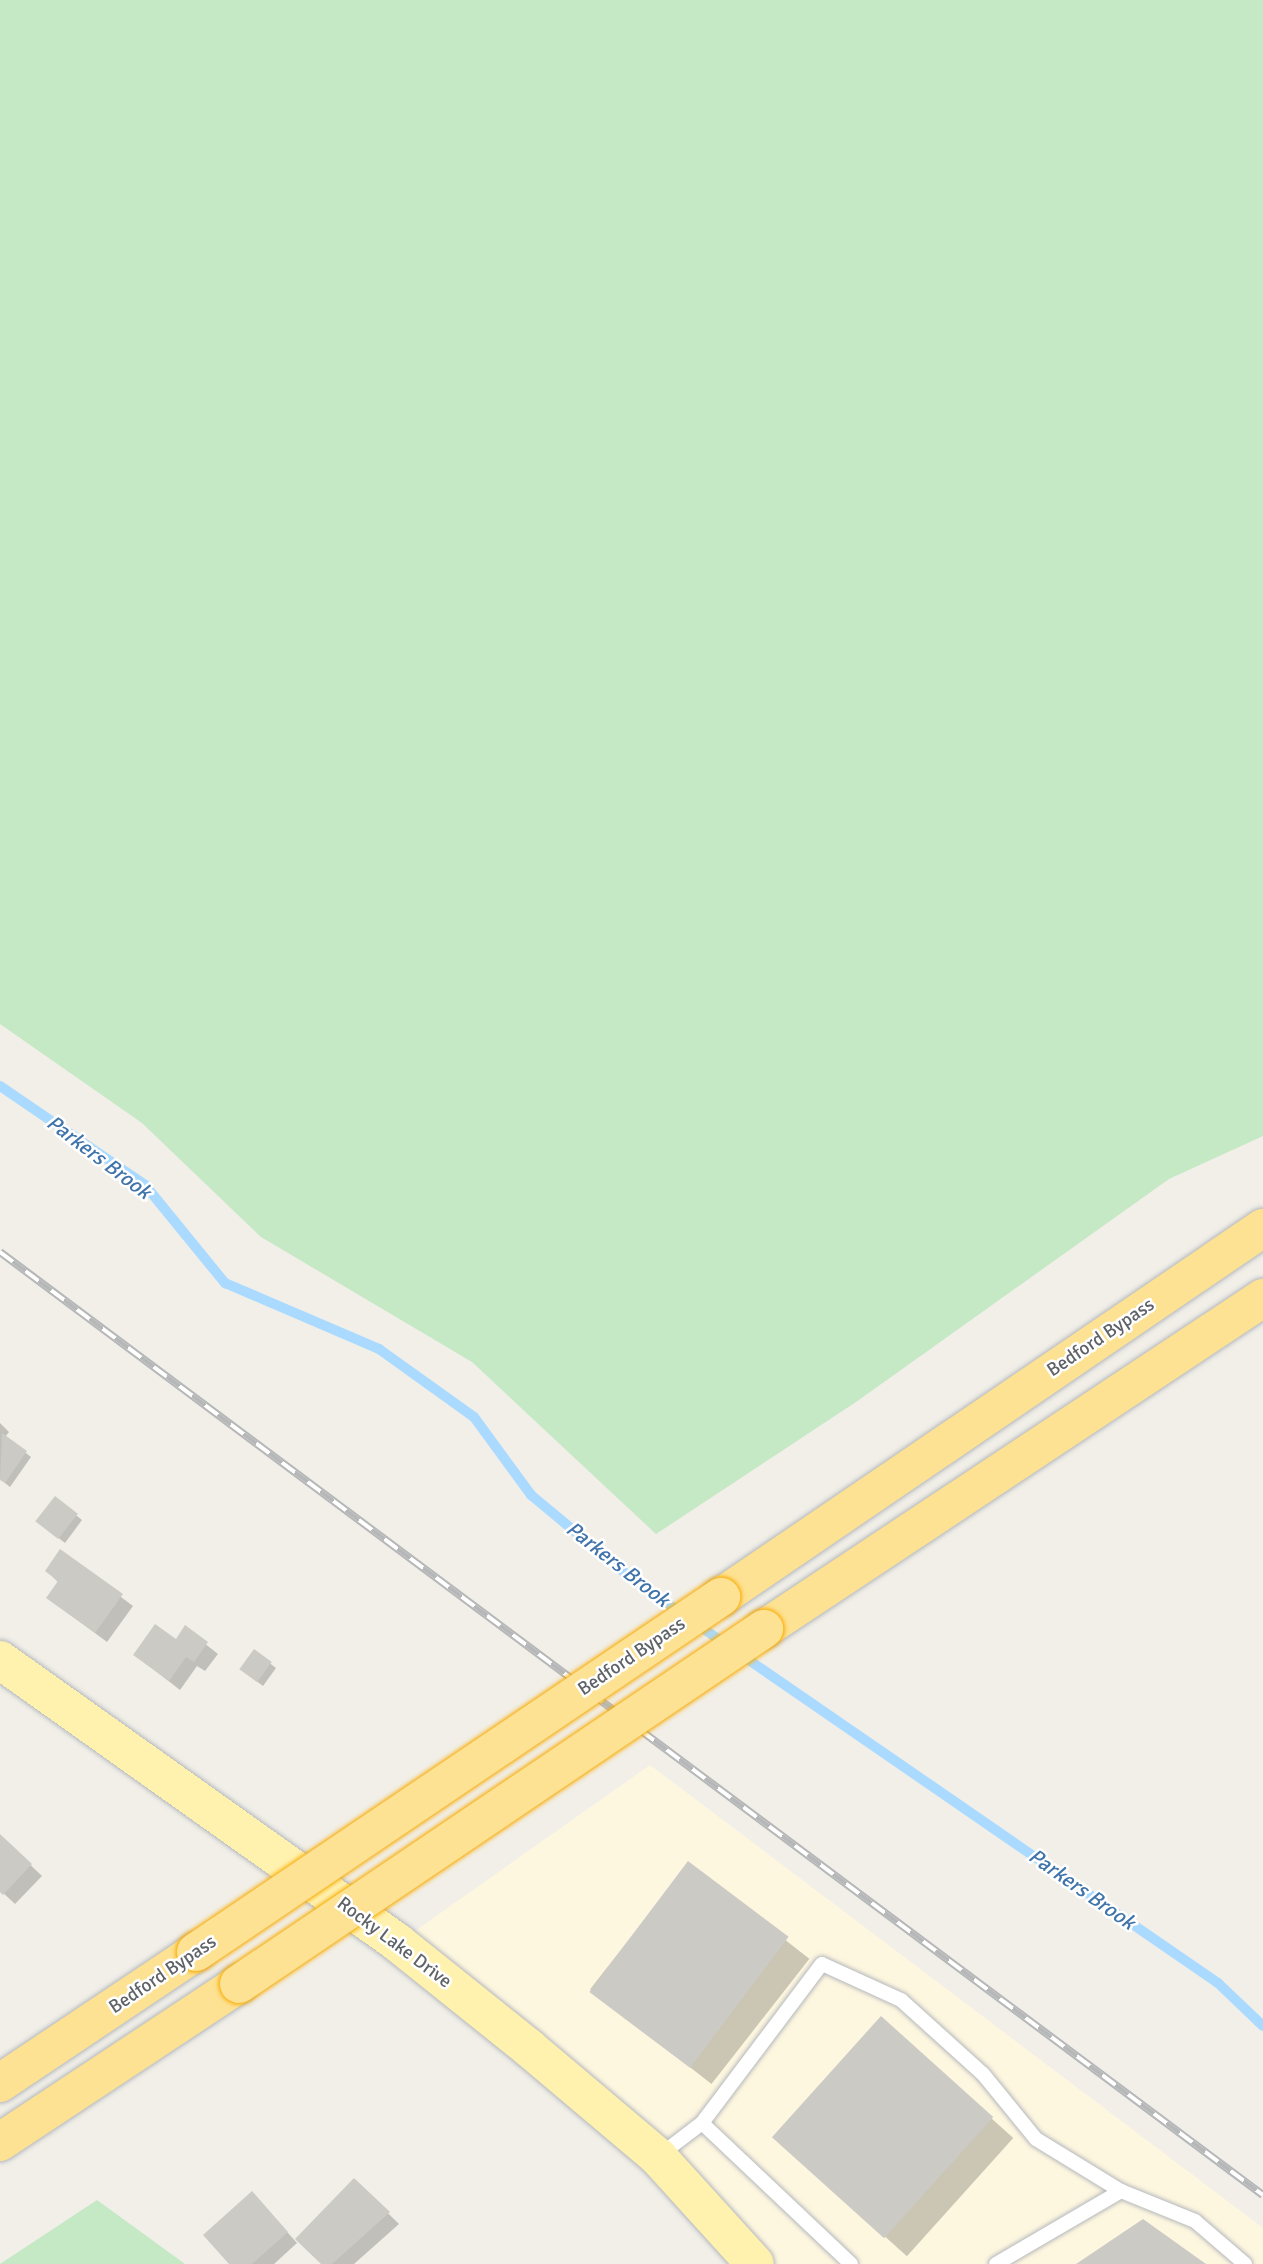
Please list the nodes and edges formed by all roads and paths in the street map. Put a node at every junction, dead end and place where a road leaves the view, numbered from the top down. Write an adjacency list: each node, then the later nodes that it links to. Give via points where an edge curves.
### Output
1 (1263, 1228): 4 (highway, Bedford Bypass, bridge)
2 (1263, 1298): 6 (highway, bridge)
3 (0, 1660): 7 (main road, Rocky Lake Drive, via 398,1943)
4 (0, 2083)
5 (702, 2123): 7 (lane); 8 (lane, via 822,1964 901,2000 983,2074 1036,2139); 10 (lane)
6 (0, 2142)
7 (658, 2157): 9 (main road, Rocky Lake Drive)
8 (1121, 2191): 11 (lane); 12 (lane, via 1195,2221)
9 (755, 2264)
10 (851, 2264)
11 (996, 2264)
12 (1245, 2264)

